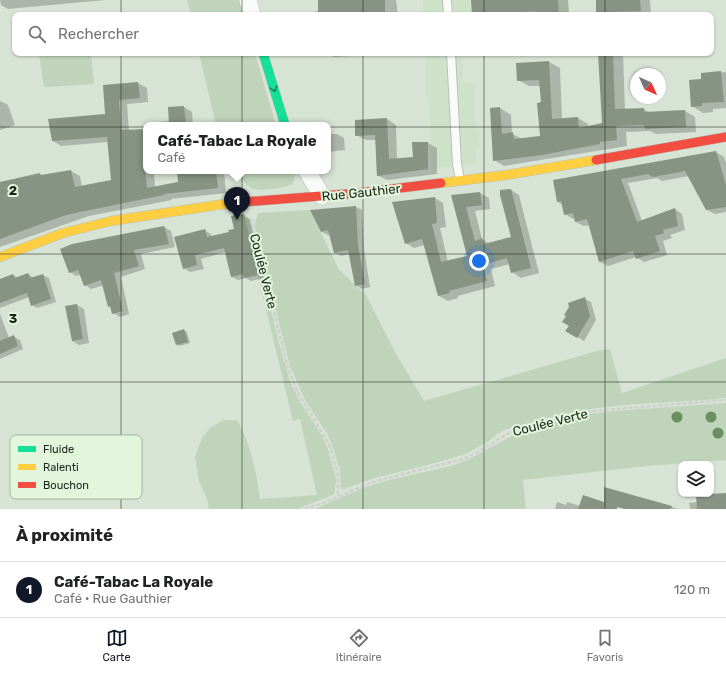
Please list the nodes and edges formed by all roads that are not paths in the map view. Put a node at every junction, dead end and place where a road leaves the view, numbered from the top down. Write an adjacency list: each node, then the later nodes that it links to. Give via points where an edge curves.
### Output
1 (248, 0): 3 (street)
2 (447, 0): 4 (lane)
3 (251, 12)
4 (448, 12)
5 (264, 56): 7 (street, one-way to 7)
6 (451, 56): 10 (lane)
7 (283, 122)
8 (726, 137): 10 (street, Rue Gauthier, via 522,173)
9 (309, 174): 11 (street)
10 (460, 181): 11 (street, Rue Gauthier)
11 (322, 196): 12 (street, Rue Gauthier, via 247,201 95,224 39,241)
12 (0, 257)

